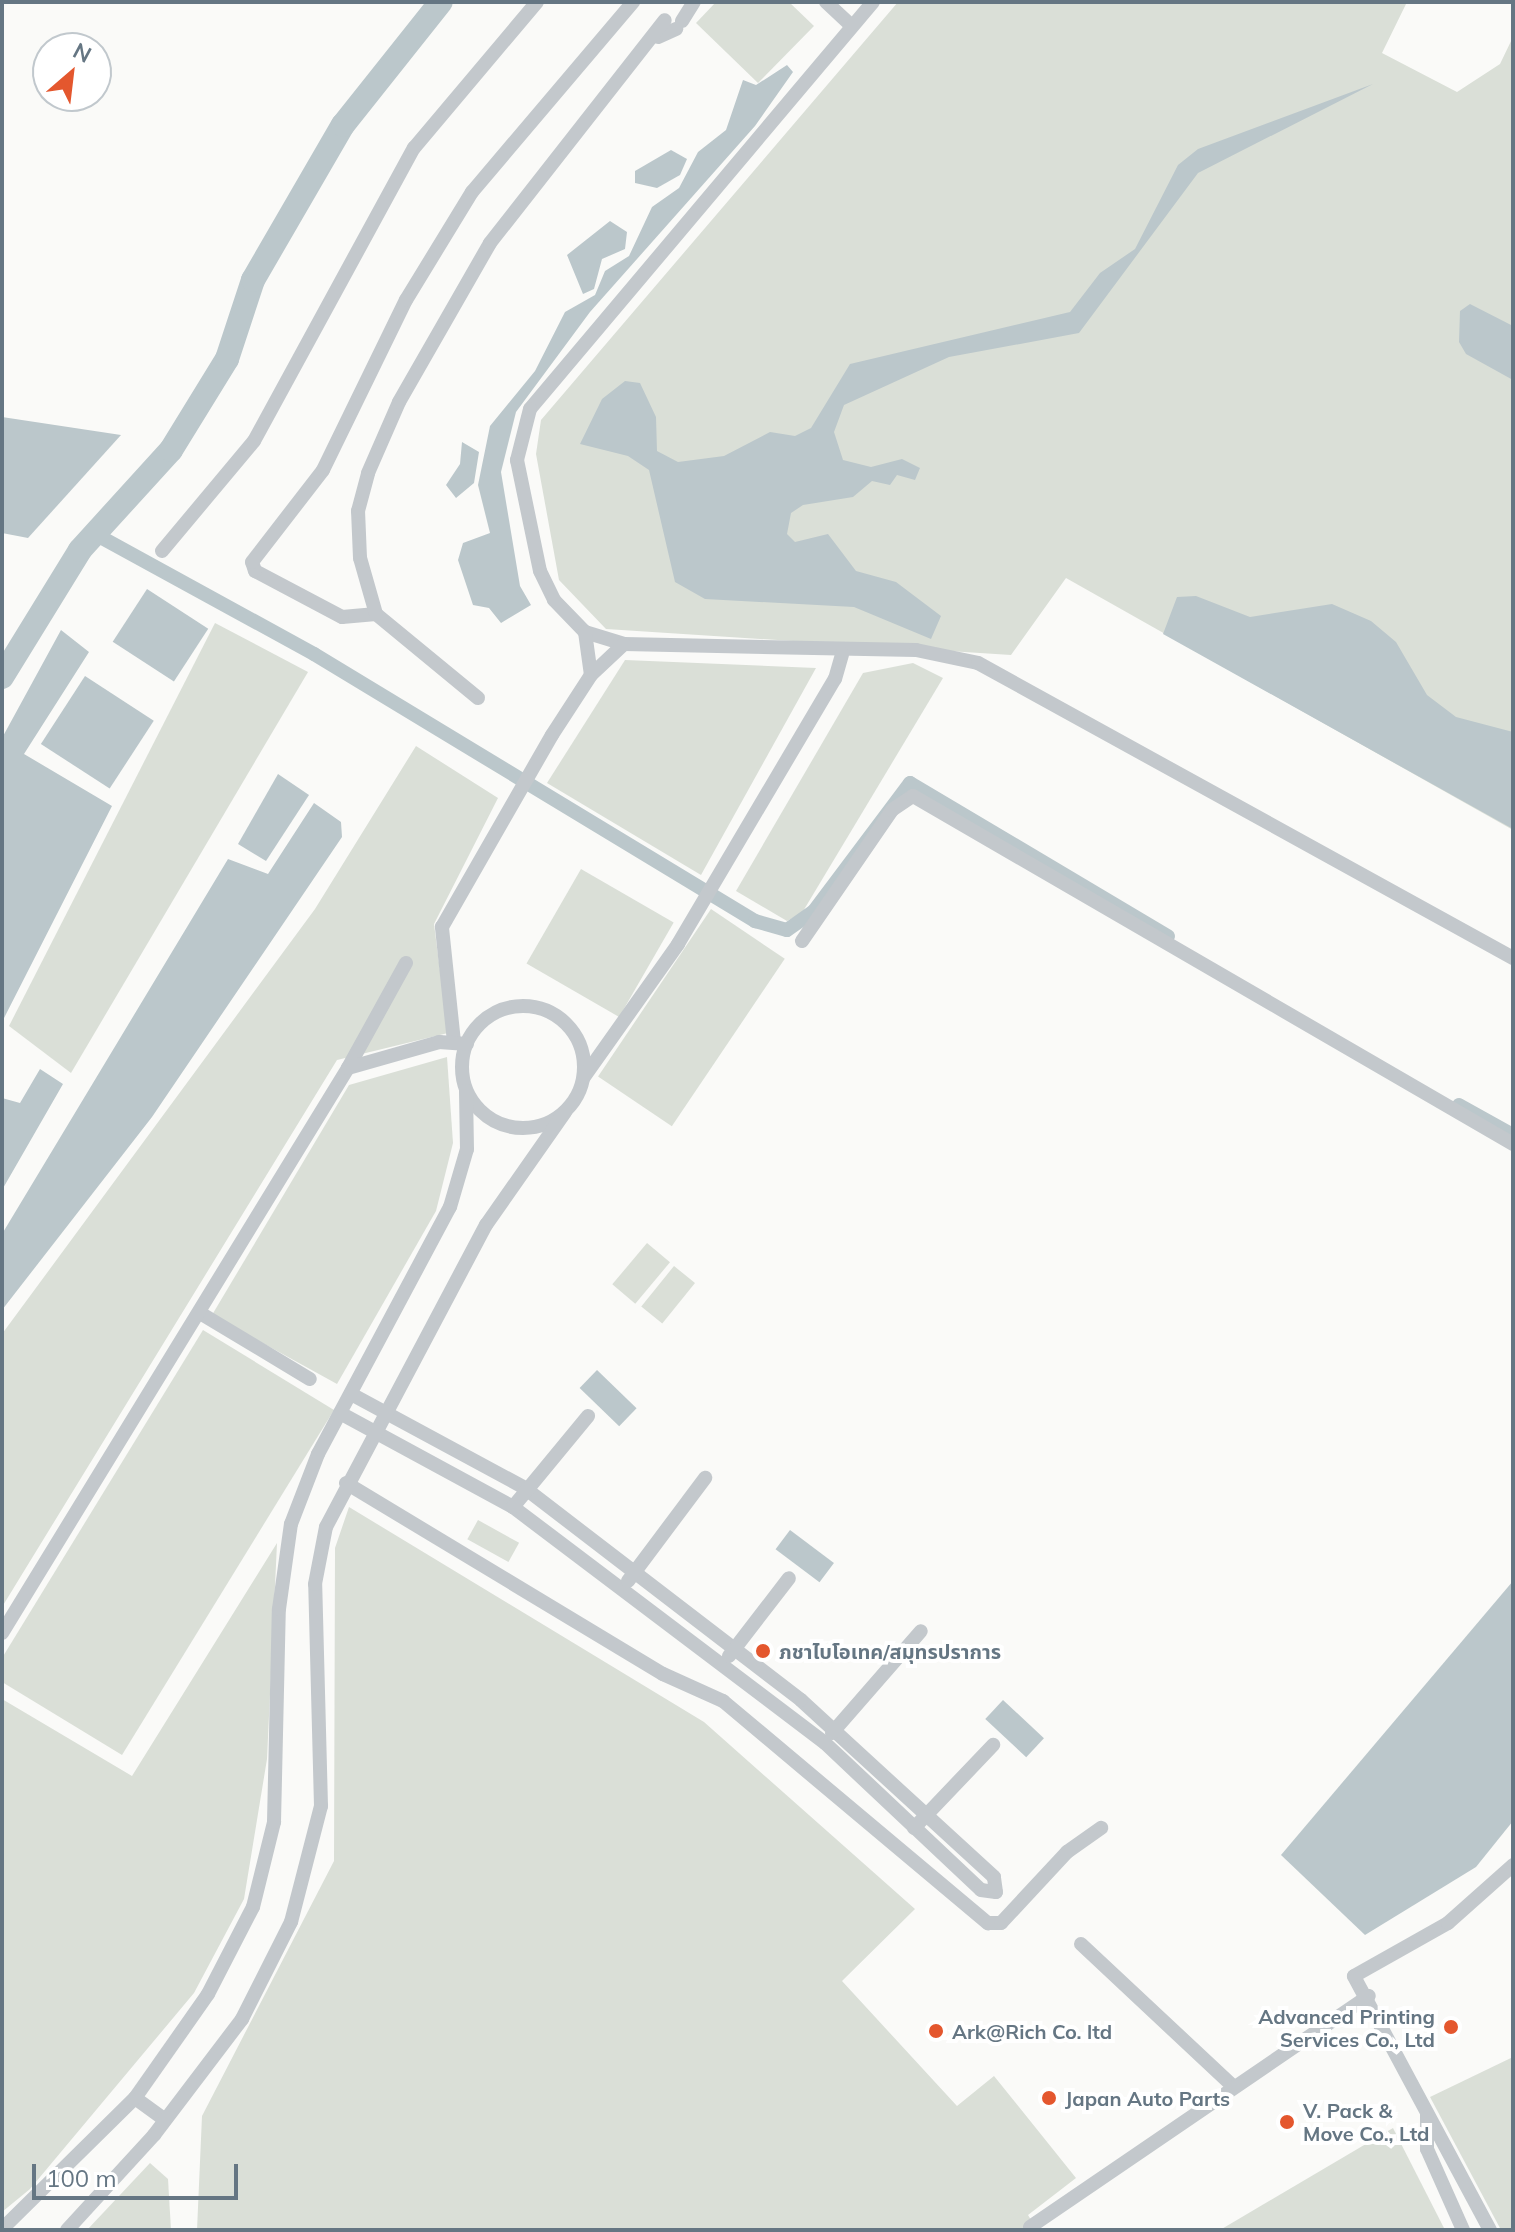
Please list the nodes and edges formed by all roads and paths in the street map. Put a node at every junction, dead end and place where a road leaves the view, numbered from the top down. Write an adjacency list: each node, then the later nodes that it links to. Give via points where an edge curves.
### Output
1 (537, 2): 7 (street, via 414,148 254,441)
2 (633, 2): 8 (street, via 472,192 406,300 323,470 252,562 255,571 342,617)
3 (826, 2): 6 (street)
4 (873, 2): 6 (street)
5 (682, 13): 8 (street, via 490,243 399,402 358,511 360,558)
6 (852, 26): 9 (street, via 540,396 521,428 517,460 540,571 554,600)
7 (162, 551)
8 (376, 614): 13 (street)
9 (585, 632): 10 (street); 12 (street)
10 (624, 644): 11 (street); 12 (street)
11 (842, 654): 15 (street, via 916,650 1005,674); 19 (street, via 835,679 700,904)
12 (591, 675): 17 (street, via 442,927)
13 (478, 698)
14 (802, 941): 22 (street, via 892,810 913,796)
15 (1513, 958)
16 (406, 963): 18 (street)
17 (460, 1043): 18 (street); 19 (street, via 483,1018 502,1008 544,1008 577,1036); 20 (street)
18 (348, 1068): 23 (street)
19 (584, 1077): 21 (street)
20 (466, 1091): 21 (street, via 492,1120 510,1127 549,1123); 25 (street, via 467,1149 450,1207)
21 (565, 1112): 27 (street, via 486,1225)
22 (1513, 1144)
23 (200, 1313): 24 (street); 38 (street)
24 (310, 1379)
25 (351, 1394): 26 (street); 27 (street)
26 (340, 1413): 29 (street); 51 (street, via 291,1524 279,1609 274,1822 253,1907 208,1994)
27 (386, 1414): 29 (street); 32 (street)
28 (588, 1416): 32 (street)
29 (376, 1433): 31 (street); 33 (street)
30 (705, 1478): 34 (street)
31 (346, 1483): 46 (street, via 663,1674 723,1701 988,1923 1001,1923 1067,1852); 53 (street, via 326,1527 315,1584 321,1806 291,1922 242,2019)
32 (525, 1488): 33 (street); 34 (street)
33 (513, 1507): 36 (street)
34 (632, 1576): 36 (street); 39 (street)
35 (789, 1578): 39 (street)
36 (621, 1591): 40 (street)
37 (921, 1631): 41 (street)
38 (2, 1633)
39 (733, 1650): 40 (street); 41 (street)
40 (721, 1666): 42 (street)
41 (836, 1728): 42 (street); 44 (street)
42 (825, 1743): 45 (street)
43 (993, 1745): 44 (street)
44 (928, 1813): 45 (street); 45 (street, via 997,1880 996,1892 984,1893)
45 (914, 1828)
46 (1101, 1828)
47 (1513, 1865): 49 (street, via 1448,1923 1354,1976)
48 (1081, 1944): 50 (street)
49 (1369, 1996): 50 (street); 52 (street)
50 (1233, 2086): 54 (street)
51 (135, 2098): 53 (street); 55 (street)
52 (1427, 2114): 57 (street, via 1427,2149); 58 (street)
53 (165, 2120): 56 (street)
54 (1030, 2227)
55 (2, 2229)
56 (67, 2230)
57 (1463, 2230)
58 (1490, 2230)

